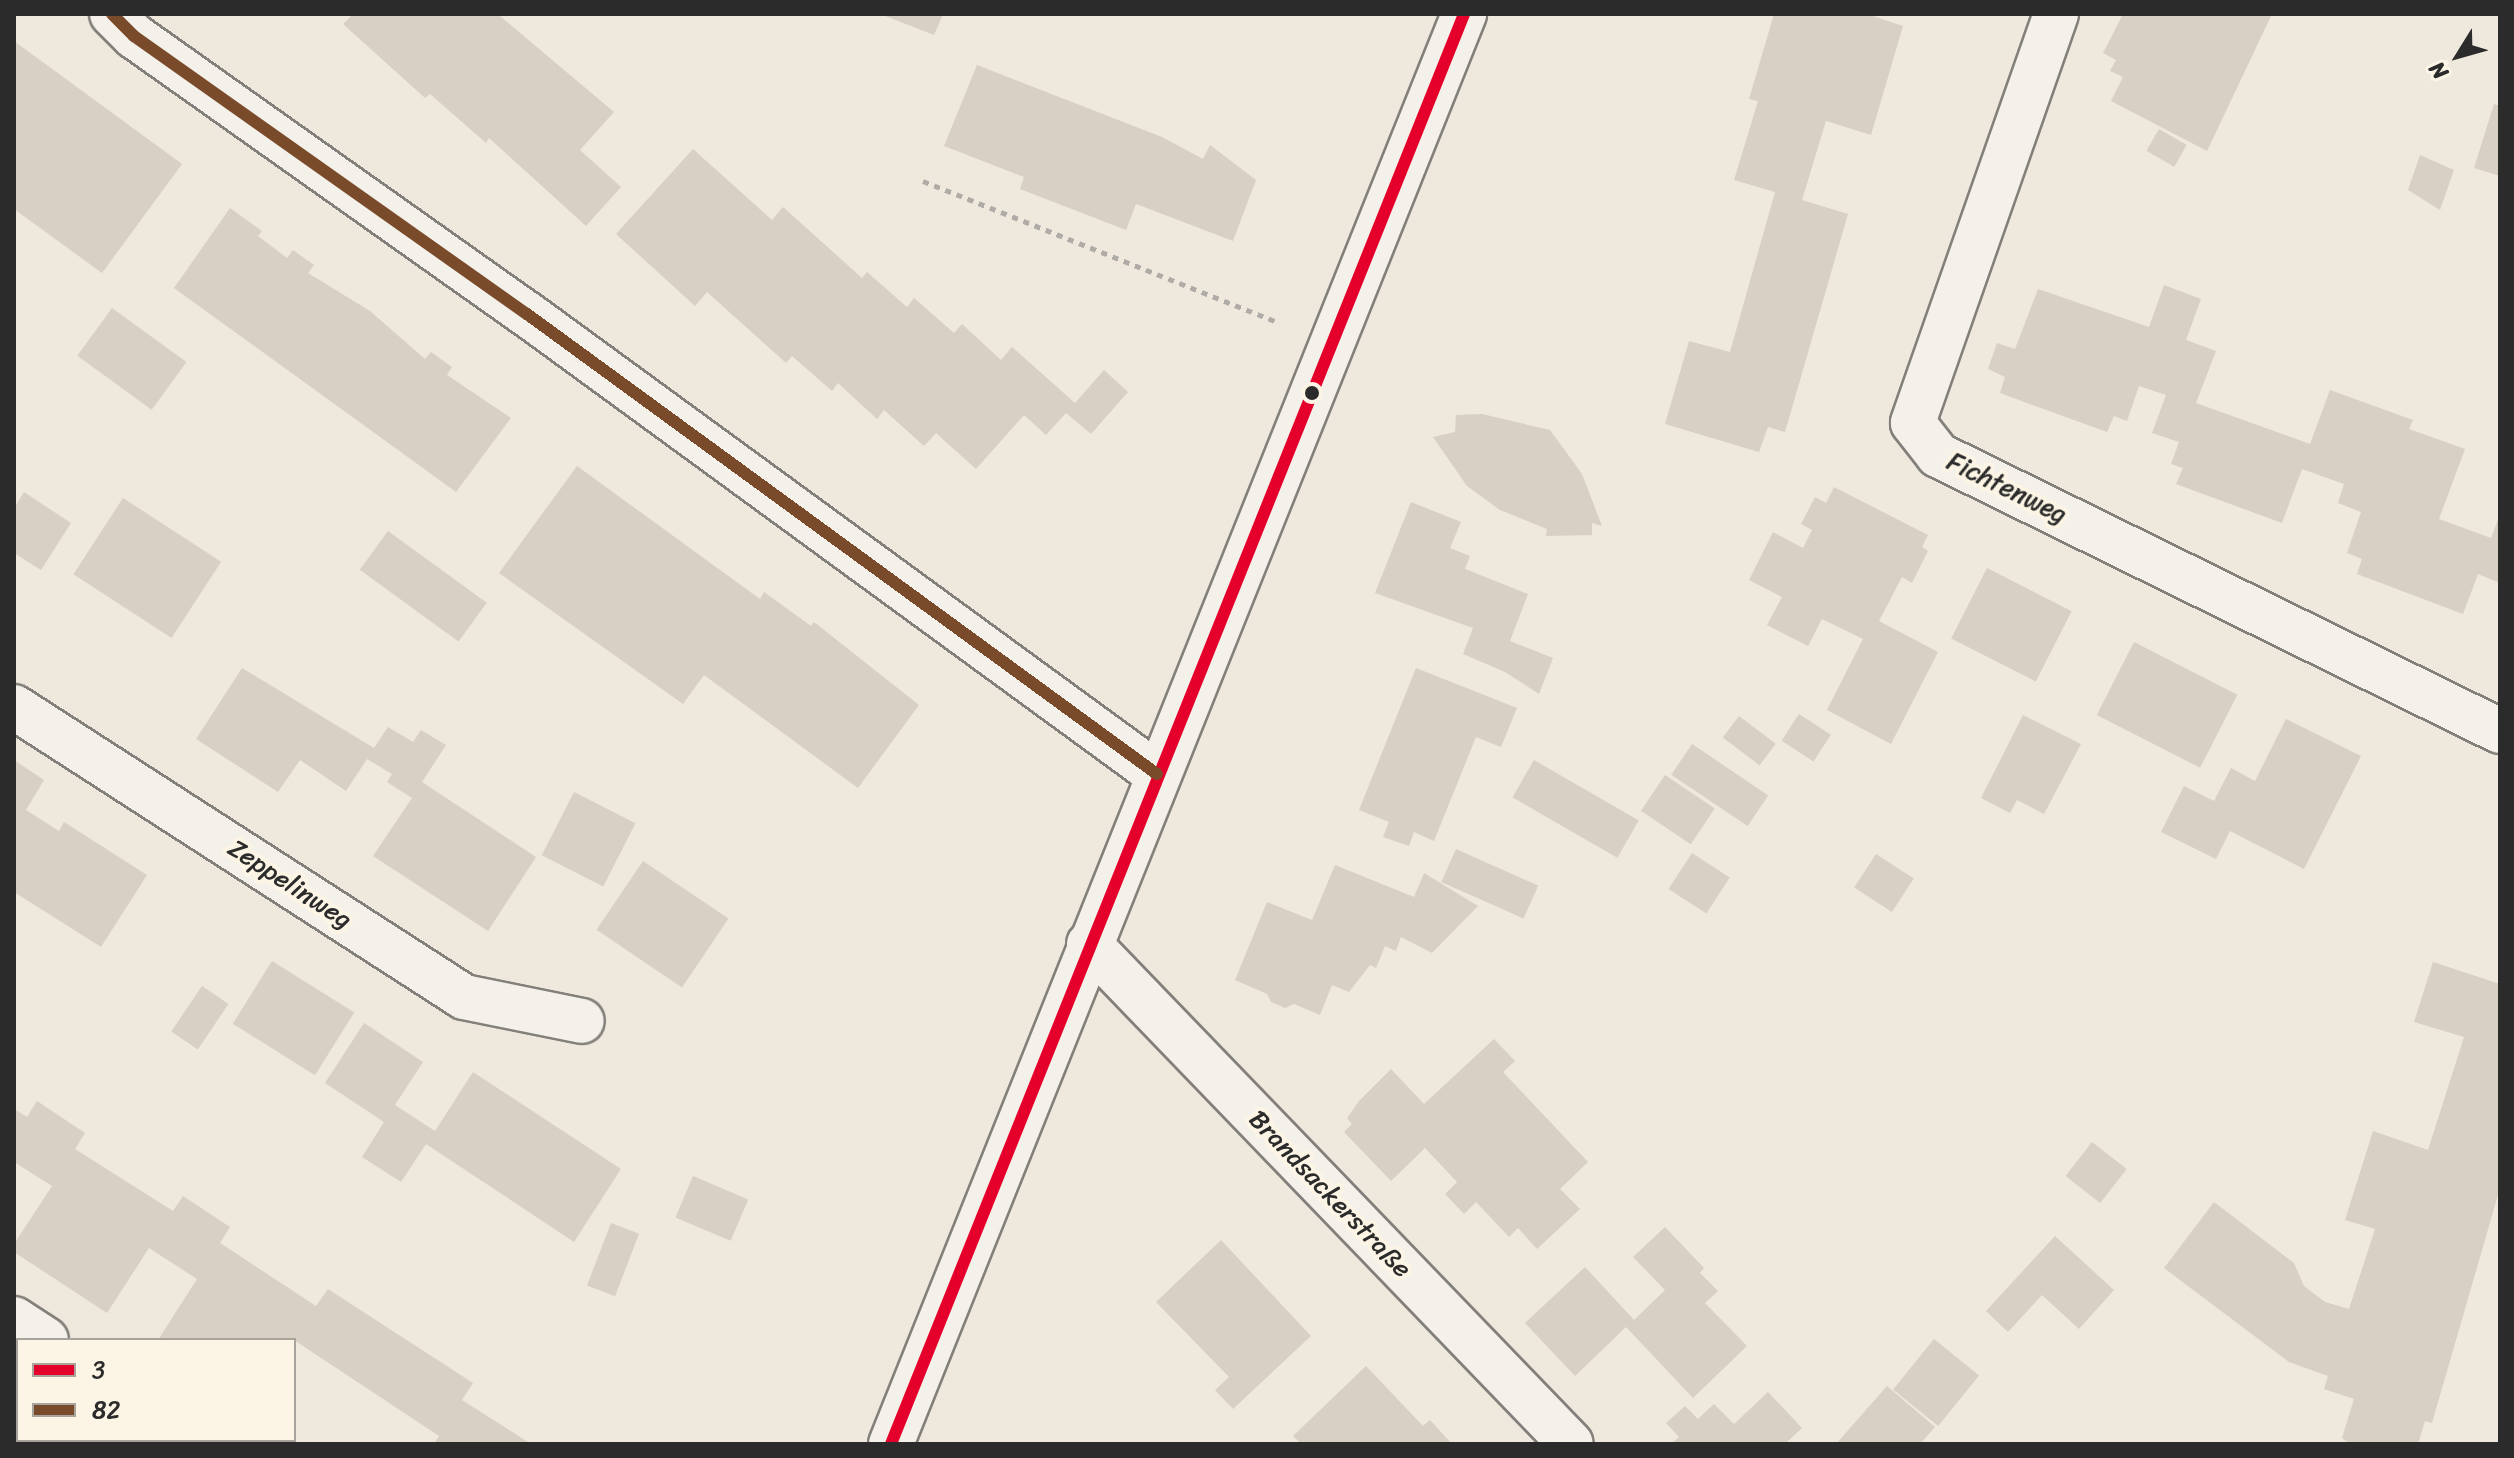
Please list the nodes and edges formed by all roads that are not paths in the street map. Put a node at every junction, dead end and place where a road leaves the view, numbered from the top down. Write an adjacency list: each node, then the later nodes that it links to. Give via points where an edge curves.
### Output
1 (112, 14): 6 (street, via 134,36 527,314)
2 (1464, 14): 6 (street)
3 (2056, 14): 5 (street, Fichtenweg, via 1913,423 1938,455)
4 (14, 707): 8 (street, Zeppelinweg, via 464,997)
5 (2500, 731)
6 (1157, 774): 7 (street)
7 (1089, 944): 11 (street); 12 (street, Brandsackerstraße)
8 (582, 1021)
9 (14, 1319): 10 (street)
10 (43, 1338)
11 (891, 1444)
12 (1571, 1444)

